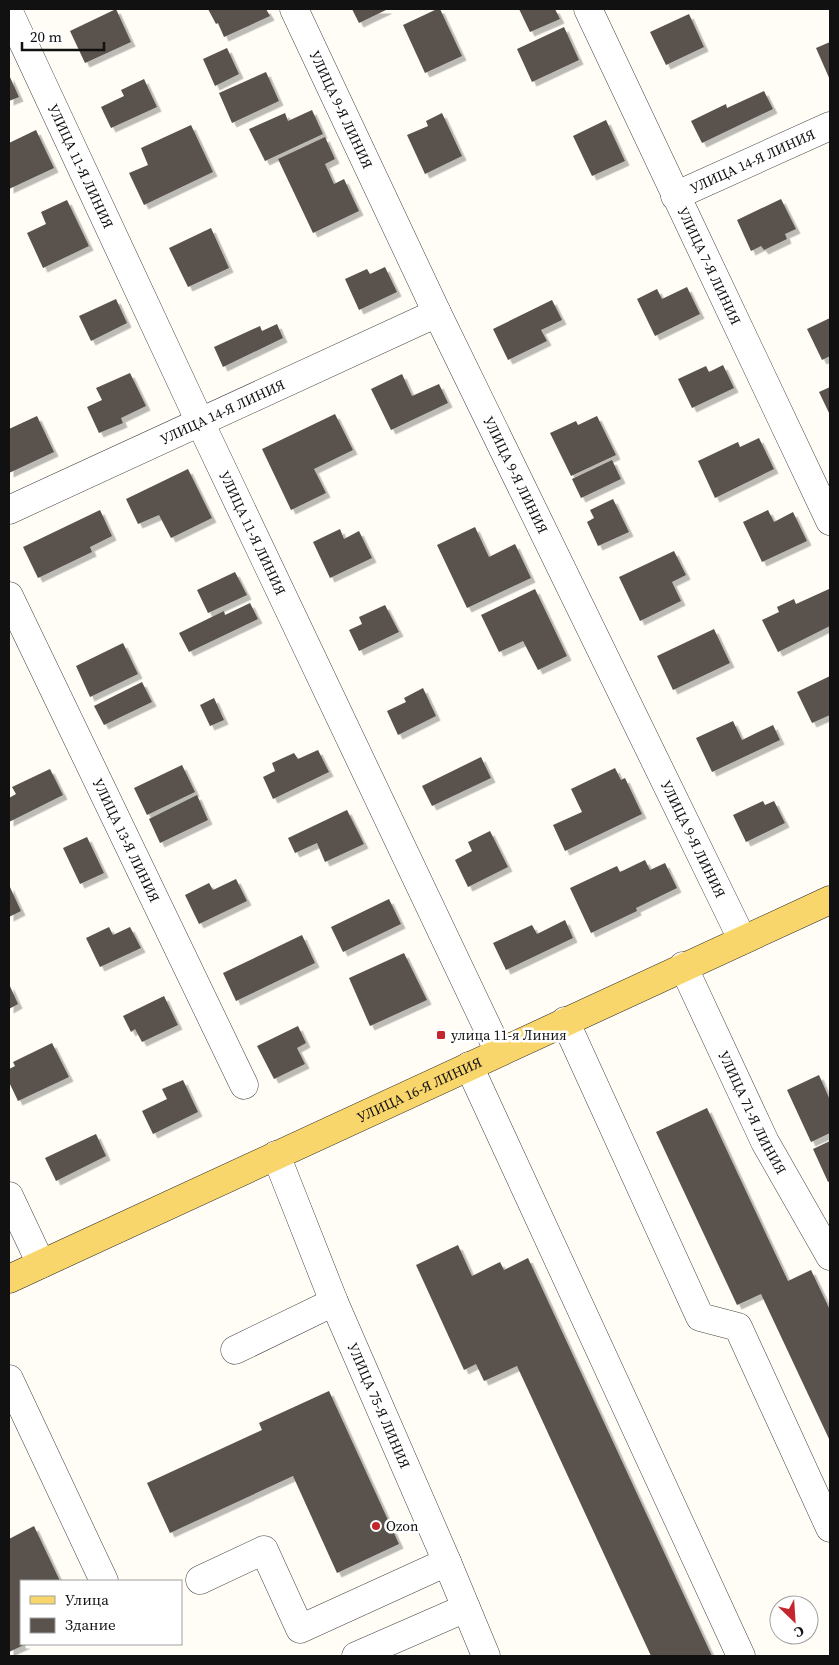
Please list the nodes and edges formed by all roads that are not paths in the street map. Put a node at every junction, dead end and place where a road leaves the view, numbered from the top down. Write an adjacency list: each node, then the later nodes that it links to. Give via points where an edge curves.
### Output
1 (294, 9): 6 (street, УЛИЦА 9-Я ЛИНИЯ)
2 (588, 9): 5 (street, УЛИЦА 7-Я ЛИНИЯ)
3 (9, 12): 7 (street, УЛИЦА 11-Я ЛИНИЯ)
4 (830, 126): 5 (street, УЛИЦА 14-Я ЛИНИЯ)
5 (675, 196): 9 (street, УЛИЦА 7-Я ЛИНИЯ)
6 (436, 313): 7 (street, УЛИЦА 14-Я ЛИНИЯ); 12 (street, УЛИЦА 9-Я ЛИНИЯ)
7 (200, 422): 8 (street, УЛИЦА 14-Я ЛИНИЯ); 15 (street, УЛИЦА 11-Я ЛИНИЯ)
8 (9, 510)
9 (830, 521)
10 (9, 596): 17 (street, УЛИЦА 13-Я ЛИНИЯ)
11 (830, 900): 12 (main road, УЛИЦА 16-Я ЛИНИЯ)
12 (742, 939): 13 (main road, УЛИЦА 16-Я ЛИНИЯ)
13 (683, 966): 14 (main road, УЛИЦА 16-Я ЛИНИЯ); 20 (street, УЛИЦА 71-Я ЛИНИЯ, via 765,1142)
14 (565, 1021): 15 (main road, УЛИЦА 16-Я ЛИНИЯ); 26 (street, via 700,1317 738,1327)
15 (499, 1052): 16 (main road, УЛИЦА 16-Я ЛИНИЯ)
16 (469, 1066): 18 (main road, УЛИЦА 16-Я ЛИНИЯ); 33 (street)
17 (244, 1086)
18 (276, 1155): 21 (main road, УЛИЦА 16-Я ЛИНИЯ); 23 (street, УЛИЦА 75-Я ЛИНИЯ)
19 (9, 1196): 21 (street)
20 (830, 1256)
21 (41, 1264): 22 (main road, УЛИЦА 16-Я ЛИНИЯ)
22 (9, 1279)
23 (334, 1302): 24 (street); 27 (street, УЛИЦА 75-Я ЛИНИЯ)
24 (235, 1350)
25 (9, 1379): 28 (street)
26 (830, 1528)
27 (447, 1562): 29 (street, via 300,1629 264,1550); 30 (street, УЛИЦА 75-Я ЛИНИЯ)
28 (104, 1580)
29 (200, 1580)
30 (466, 1608): 31 (street); 32 (street, УЛИЦА 75-Я ЛИНИЯ)
31 (356, 1656)
32 (486, 1656)
33 (741, 1656)

